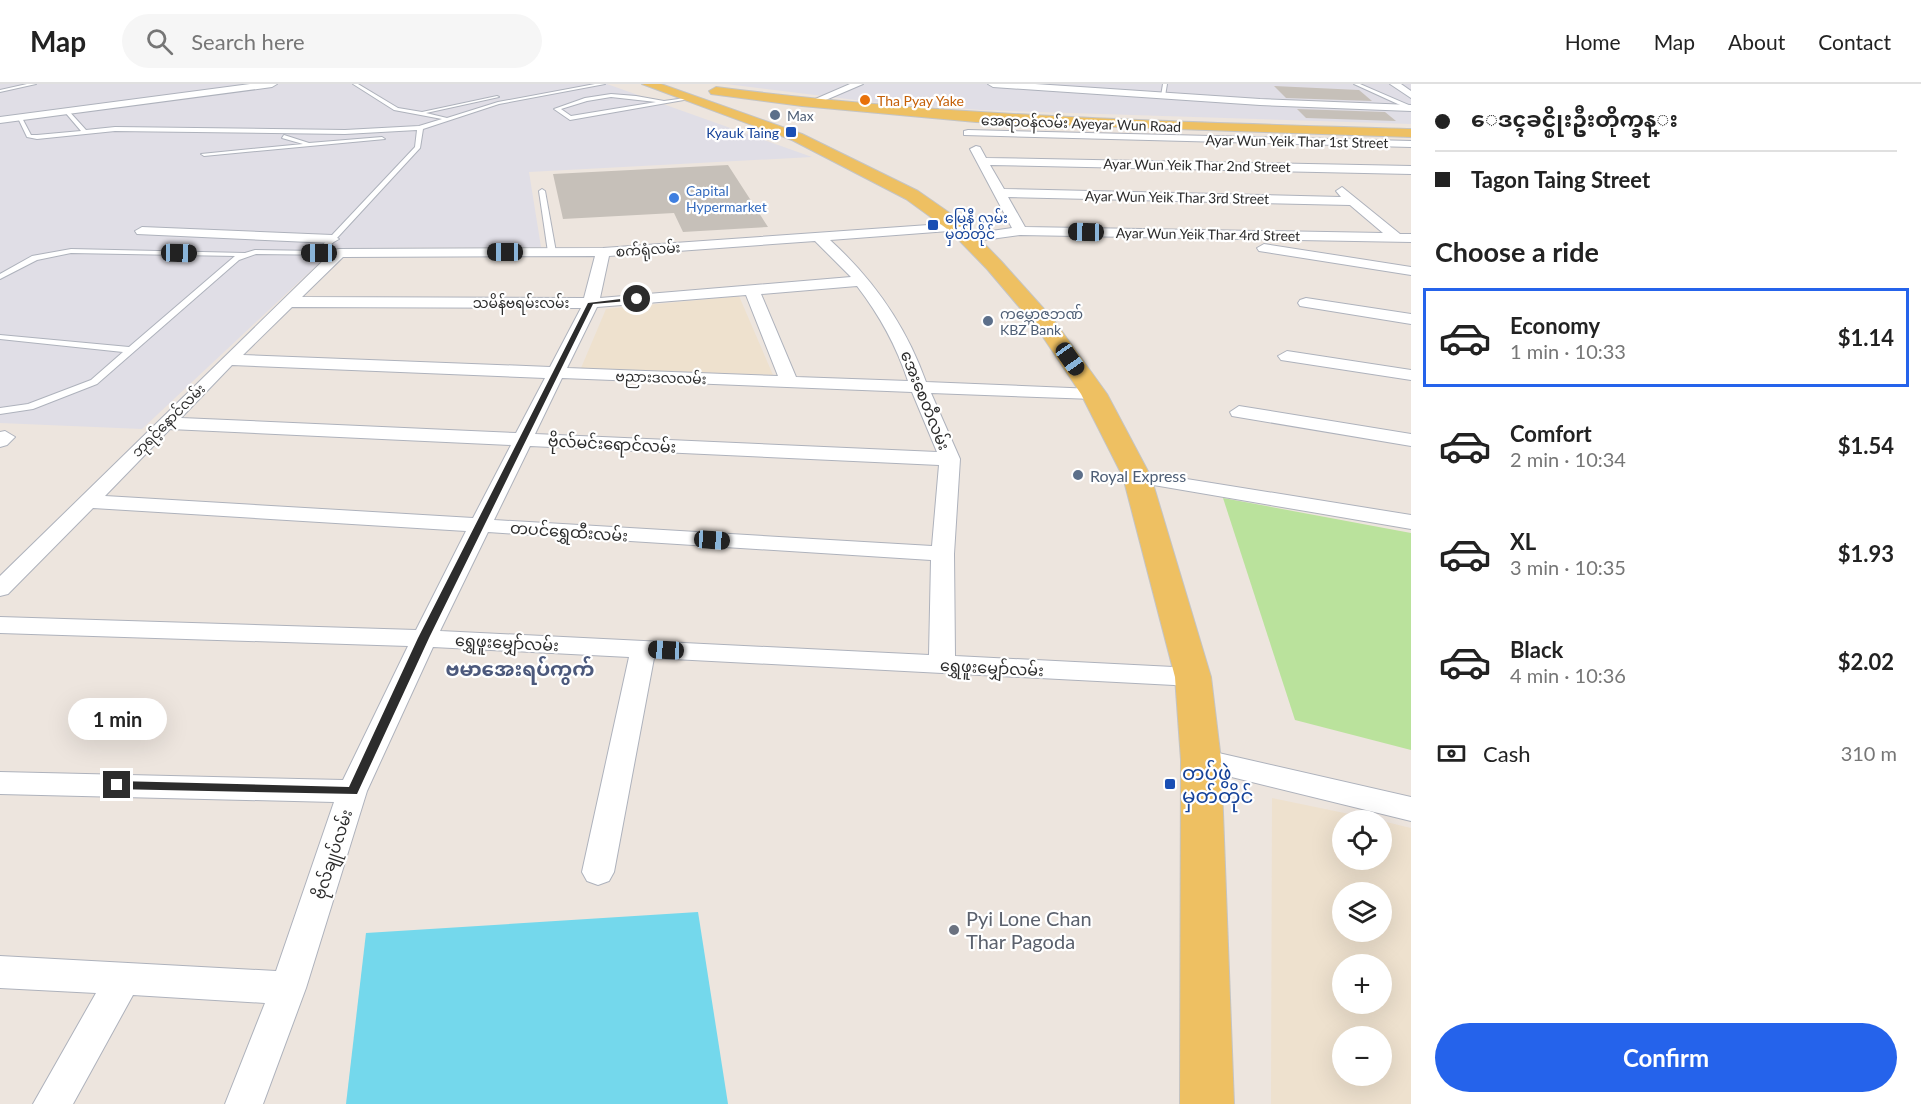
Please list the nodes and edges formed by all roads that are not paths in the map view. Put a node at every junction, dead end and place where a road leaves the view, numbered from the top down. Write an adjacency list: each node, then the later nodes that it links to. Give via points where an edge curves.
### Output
1 (34, 84): 13 (lane)
2 (272, 84): 22 (street)
3 (355, 84): 23 (lane, via 396,109)
4 (603, 84): 25 (lane, via 498,103)
5 (648, 84): 14 (main road)
6 (664, 84): 16 (main road)
7 (858, 84): 19 (street)
8 (993, 84): 12 (street)
9 (1165, 84): 18 (lane)
10 (1356, 84): 21 (lane)
11 (1395, 84): 17 (street)
12 (1092, 88): 18 (street)
13 (0, 91)
14 (705, 92): 16 (main road); 20 (lane); 47 (main road, via 891,183)
15 (514, 94): 23 (lane)
16 (757, 95): 19 (main road, အေရာဝန်လမ်း Ayeyar Wun Road); 27 (main road, အေရာဝန်လမ်း Ayeyar Wun Road)
17 (1411, 95)
18 (1163, 96): 21 (street)
19 (818, 100): 27 (main road, အေရာဝန်လမ်း Ayeyar Wun Road)
20 (666, 103): 20 (lane, via 570,118 557,109 606,94)
21 (1411, 108)
22 (67, 111): 24 (street); 30 (lane)
23 (419, 113): 25 (lane)
24 (18, 117): 26 (street); 33 (lane, via 29,136)
25 (447, 119): 28 (lane)
26 (0, 120)
27 (965, 122): 29 (main road, အေရာဝန်လမ်း Ayeyar Wun Road); 31 (main road, အေရာဝန်လမ်း Ayeyar Wun Road); 36 (street, Ayar Wun Yeik Thar 1st Street); 39 (street)
28 (420, 128): 30 (lane, via 345,132); 32 (lane)
29 (1411, 128)
30 (85, 132): 33 (lane)
31 (1411, 134)
32 (418, 136): 34 (lane); 51 (lane, via 418,147)
33 (37, 137): 37 (lane, via 38,141 45,141 128,135 273,136 296,139)
34 (408, 137)
35 (389, 138): 37 (lane)
36 (1411, 144)
37 (306, 146): 38 (lane)
38 (204, 154)
39 (982, 161): 40 (street, Ayar Wun Yeik Thar 2nd Street); 43 (street)
40 (1314, 168): 41 (street, Ayar Wun Yeik Thar 2nd Street); 44 (street)
41 (1411, 170)
42 (542, 190): 52 (lane)
43 (1000, 194): 44 (street, Ayar Wun Yeik Thar 3rd Street); 46 (street)
44 (1354, 201): 50 (street)
45 (142, 231): 51 (street, စက်ရုံလမ်း, via 210,232)
46 (1020, 231): 47 (street, Ayar Wun Yeik Thar 4rd Street); 48 (street, Ayar Wun Yeik Thar 4rd Street)
47 (963, 232): 49 (street, စက်ရုံလမ်း); 72 (main road, via 1045,324)
48 (1175, 234): 50 (street, Ayar Wun Yeik Thar 4rd Street); 56 (street)
49 (819, 237): 53 (street, စက်ရုံလမ်း); 58 (street, အေးစေတီလမ်း)
50 (1404, 238)
51 (336, 246): 52 (street, စက်ရုံလမ်း); 54 (lane); 54 (lane); 60 (street, ဘုရင့်နောင်လမ်း)
52 (552, 252): 53 (street, စက်ရုံလမ်း)
53 (603, 252): 61 (street, ဗိုလ်ချုပ်လမ်း)
54 (319, 253): 55 (lane)
55 (244, 254): 57 (lane, via 71,251 35,258); 65 (lane)
56 (1411, 271)
57 (0, 277)
58 (861, 281): 59 (street, သမိန်ဗရမ်းလမ်း); 71 (street, အေးစေတီလမ်း, via 884,310 905,347)
59 (752, 290): 61 (street, သမိန်ဗရမ်းလမ်း); 70 (street)
60 (288, 302): 61 (street, သမိန်ဗရမ်းလမ်း); 67 (street, ဘုရင့်နောင်လမ်း)
61 (591, 303): 68 (street, ဗိုလ်ချုပ်လမ်း)
62 (1306, 303): 63 (street)
63 (1411, 319)
64 (0, 337): 65 (lane)
65 (131, 350): 73 (lane, via 94,382 30,407)
66 (1287, 356): 69 (street)
67 (228, 360): 68 (street, ဗညားဒလလမ်း); 75 (street, ဘုရင့်နောင်လမ်း)
68 (557, 373): 70 (street, ဗညားဒလလမ်း); 76 (street, ဗိုလ်ချုပ်လမ်း)
69 (1411, 375)
70 (789, 382): 71 (street, ဗညားဒလလမ်း)
71 (919, 387): 72 (street, ဗညားဒလလမ်း); 78 (street, အေးစေတီလမ်း)
72 (1094, 394): 79 (main road)
73 (0, 411)
74 (1239, 412): 77 (street)
75 (165, 423): 76 (street, ဗိုလ်မင်းရောင်လမ်း); 80 (street, ဘုရင့်နောင်လမ်း)
76 (524, 439): 78 (street, ဗိုလ်မင်းရောင်လမ်း); 82 (street, ဗိုလ်ချုပ်လမ်း)
77 (1411, 440)
78 (950, 459): 83 (street, အေးစေတီလမ်း)
79 (1137, 477): 81 (street); 89 (main road)
80 (88, 501): 82 (street, တပင်ရွှေထီးလမ်း); 84 (street, ဘုရင့်နောင်လမ်း)
81 (1411, 519)
82 (481, 525): 83 (street, တပင်ရွှေထီးလမ်း); 86 (street, ဗိုလ်ချုပ်လမ်း)
83 (943, 554): 88 (street, အေးစေတီလမ်း)
84 (0, 590)
85 (0, 625): 86 (street, ရွှေဖူးမျှော်လမ်း)
86 (424, 638): 87 (street, ရွှေဖူးမျှော်လမ်း); 92 (street, ဗိုလ်ချုပ်လမ်း)
87 (643, 649): 88 (street, ရွှေဖူးမျှော်လမ်း); 94 (street)
88 (942, 664): 89 (street, ရွှေဖူးမျှော်လမ်း)
89 (1193, 677): 90 (main road)
90 (1201, 760): 93 (street); 100 (main road)
91 (0, 783): 92 (street)
92 (352, 791): 97 (street, ဗိုလ်ချုပ်လမ်း)
93 (1411, 809)
94 (598, 872)
95 (0, 972): 96 (street)
96 (123, 979): 97 (street); 98 (street)
97 (288, 988): 99 (street, ဗိုလ်ချုပ်လမ်း)
98 (52, 1104)
99 (244, 1104)
100 (1207, 1104)

